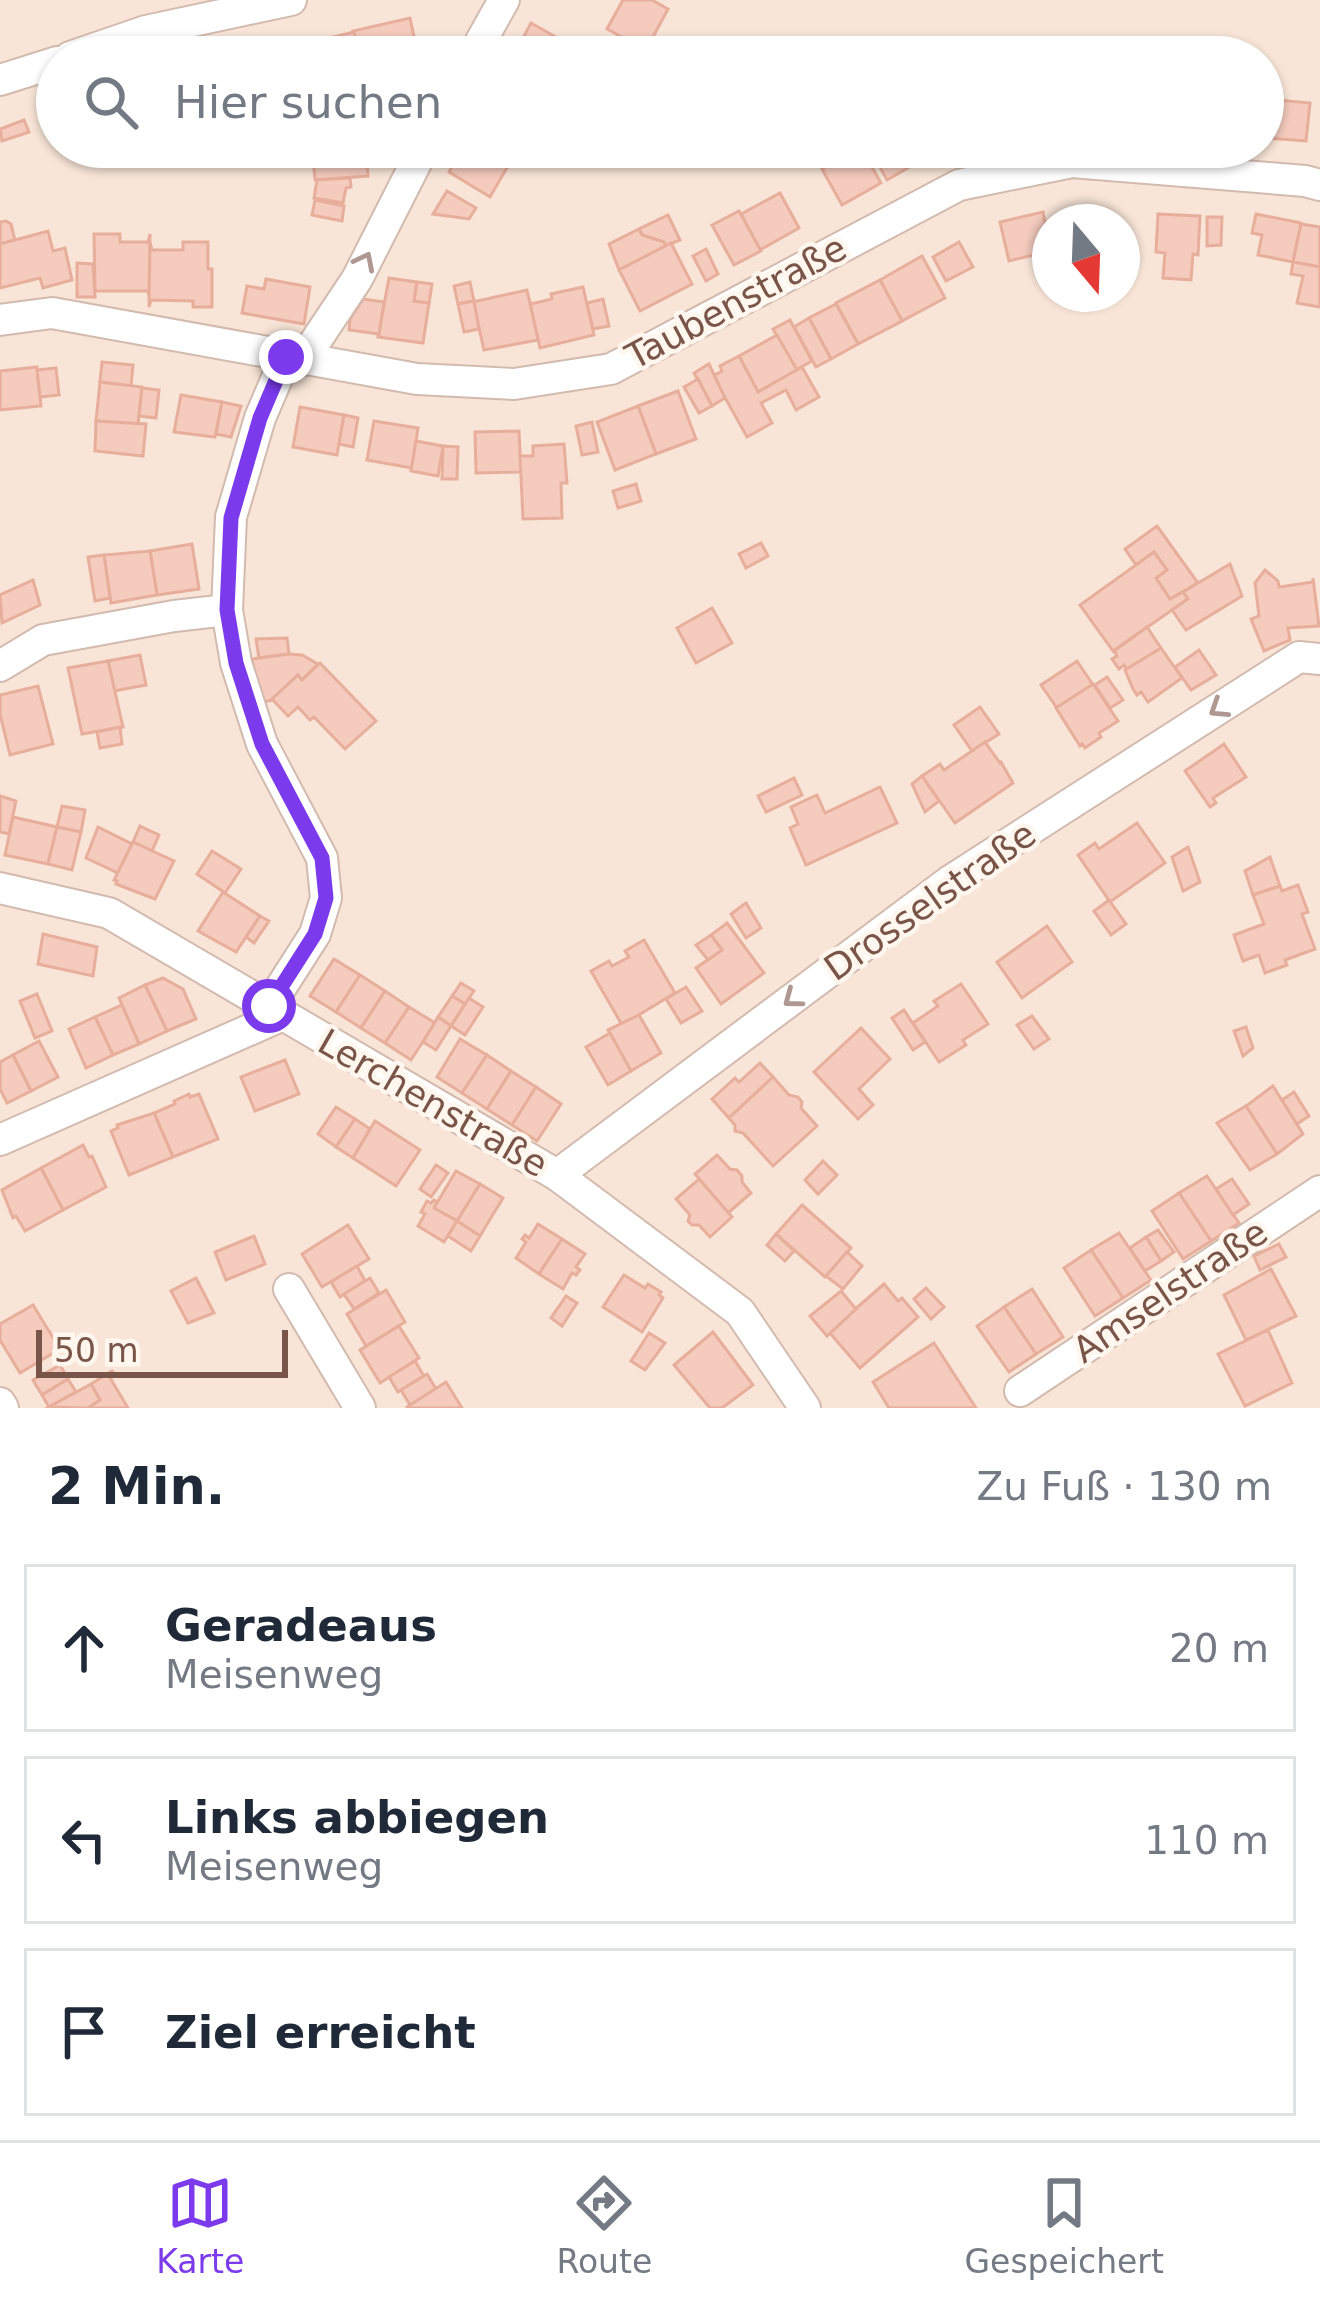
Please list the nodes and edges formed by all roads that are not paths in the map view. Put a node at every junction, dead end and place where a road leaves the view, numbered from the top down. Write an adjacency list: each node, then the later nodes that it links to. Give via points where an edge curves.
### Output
1 (291, 0): 3 (street)
2 (504, 0): 4 (street)
3 (131, 36)
4 (484, 36)
5 (36, 69): 6 (street)
6 (0, 80)
7 (413, 168): 12 (street, one-way to 7, via 356,279)
8 (1043, 168): 12 (street, Taubenstraße, via 959,185 611,369 514,384 417,379)
9 (1146, 168): 10 (street, Taubenstraße)
10 (1320, 185)
11 (0, 320): 12 (street, Taubenstraße, via 52,314)
12 (294, 358): 13 (street, via 260,418 231,518)
13 (227, 610): 15 (street, via 43,640); 17 (street, via 262,744 322,858 326,898)
14 (1320, 659): 19 (street, Drosselstraße, one-way to 19, via 1299,657 950,881)
15 (0, 666)
16 (0, 888): 17 (street, Lerchenstraße, via 109,913)
17 (276, 1011): 18 (street); 19 (street, Lerchenstraße)
18 (0, 1140)
19 (557, 1175): 24 (street, Lerchenstraße, via 740,1312)
20 (1320, 1191): 22 (street, Amselstraße)
21 (289, 1289): 23 (street)
22 (1020, 1391)
23 (360, 1408)
24 (805, 1408)

